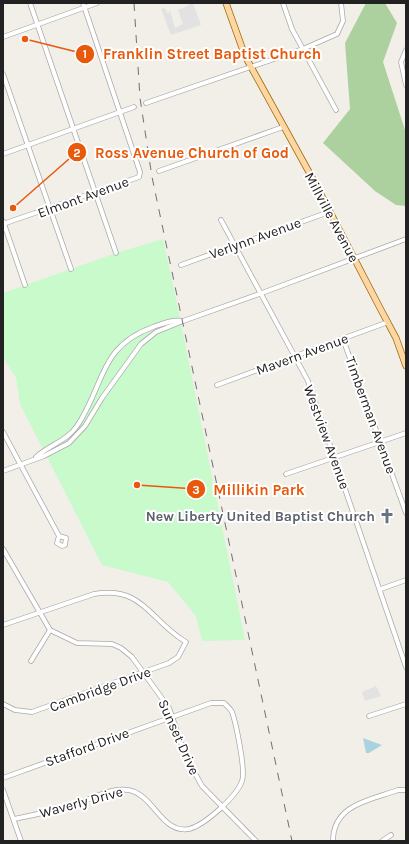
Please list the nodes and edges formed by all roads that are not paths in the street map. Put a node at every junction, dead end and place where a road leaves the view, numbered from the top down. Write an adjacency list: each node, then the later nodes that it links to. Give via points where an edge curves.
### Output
1 (30, 3): 7 (street)
2 (98, 3): 6 (street)
3 (226, 3): 11 (main road, Millville Avenue)
4 (283, 3): 9 (street, via 292,29)
5 (341, 3): 9 (street, via 343,21 337,34)
6 (84, 5): 7 (street); 17 (street)
7 (38, 24): 8 (street); 19 (street)
8 (3, 37)
9 (303, 49): 11 (street); 16 (street)
10 (406, 50): 13 (street, via 401,62)
11 (251, 67): 14 (street); 18 (main road, Millville Avenue)
12 (3, 74): 20 (street)
13 (406, 85)
14 (146, 103)
15 (134, 108): 17 (street)
16 (336, 110)
17 (120, 113): 19 (street); 23 (street, Elmont Avenue, via 140,172 139,176)
18 (283, 127): 22 (street); 25 (main road, Millville Avenue)
19 (74, 130): 20 (street); 23 (street)
20 (28, 145): 21 (street); 24 (street)
21 (3, 154)
22 (159, 171)
23 (95, 192): 24 (street, Elmont Avenue); 30 (street)
24 (49, 208): 27 (street, Elmont Avenue); 33 (street)
25 (329, 212): 29 (street, Verlynn Avenue); 31 (main road, Millville Avenue)
26 (221, 220): 29 (street, Westview Avenue)
27 (3, 223): 34 (street)
28 (406, 240): 31 (street)
29 (236, 245): 32 (street, Verlynn Avenue); 35 (street, Westview Avenue)
30 (116, 253)
31 (354, 259): 35 (street); 37 (main road, Millville Avenue)
32 (181, 265)
33 (70, 269)
34 (25, 285)
35 (262, 294): 36 (street); 39 (street, Westview Avenue)
36 (183, 321): 46 (street, via 156,332 141,344 85,426 69,443); 46 (street, via 176,320 155,326 125,341 110,358 77,426 66,438)
37 (388, 322): 38 (street, Mavern Avenue); 40 (main road, Millville Avenue)
38 (344, 339): 39 (street, Mavern Avenue); 44 (street, Timberman Avenue)
39 (296, 356): 41 (street, Mavern Avenue); 45 (street, Westview Avenue, via 308,381)
40 (406, 366)
41 (217, 385)
42 (3, 432): 47 (street)
43 (406, 433): 44 (street)
44 (381, 443): 45 (street); 50 (street, Timberman Avenue)
45 (335, 458): 49 (street); 56 (street, Westview Avenue)
46 (34, 459): 47 (street)
47 (21, 466): 48 (street); 51 (street)
48 (3, 471)
49 (286, 474)
50 (406, 513)
51 (59, 536)
52 (3, 550): 53 (street, Sunset Drive)
53 (8, 559): 54 (street); 57 (street, Sunset Drive)
54 (3, 563)
55 (406, 580): 56 (street)
56 (381, 589): 61 (street, Westview Avenue)
57 (38, 613): 58 (street); 59 (street, Sunset Drive); 62 (street, Cambridge Drive, via 109,591 124,593 139,600 166,628 186,642 174,660)
58 (3, 625)
59 (50, 630): 60 (street); 62 (street, Sunset Drive, via 77,643 103,643 121,648 132,657)
60 (31, 661)
61 (406, 667)
62 (144, 673): 64 (street, Cambridge Drive, via 32,712); 66 (street, Sunset Drive, via 164,700)
63 (406, 704): 65 (street)
64 (4, 706)
65 (369, 716)
66 (172, 717): 67 (street, Stafford Drive); 70 (street, Sunset Drive, via 191,770); 70 (street, Stafford Drive, via 218,702 224,703 232,712 244,776 237,790)
67 (3, 778)
68 (3, 790): 71 (street)
69 (406, 790): 75 (street, via 398,790 348,808 337,824)
70 (221, 807): 71 (street, Waverly Drive, via 197,826 179,829 166,822 144,796 129,790 120,790 73,805); 74 (street, Sunset Drive)
71 (14, 819): 73 (street)
72 (391, 835): 76 (street)
73 (21, 841)
74 (256, 841)
75 (333, 841)
76 (382, 841)

